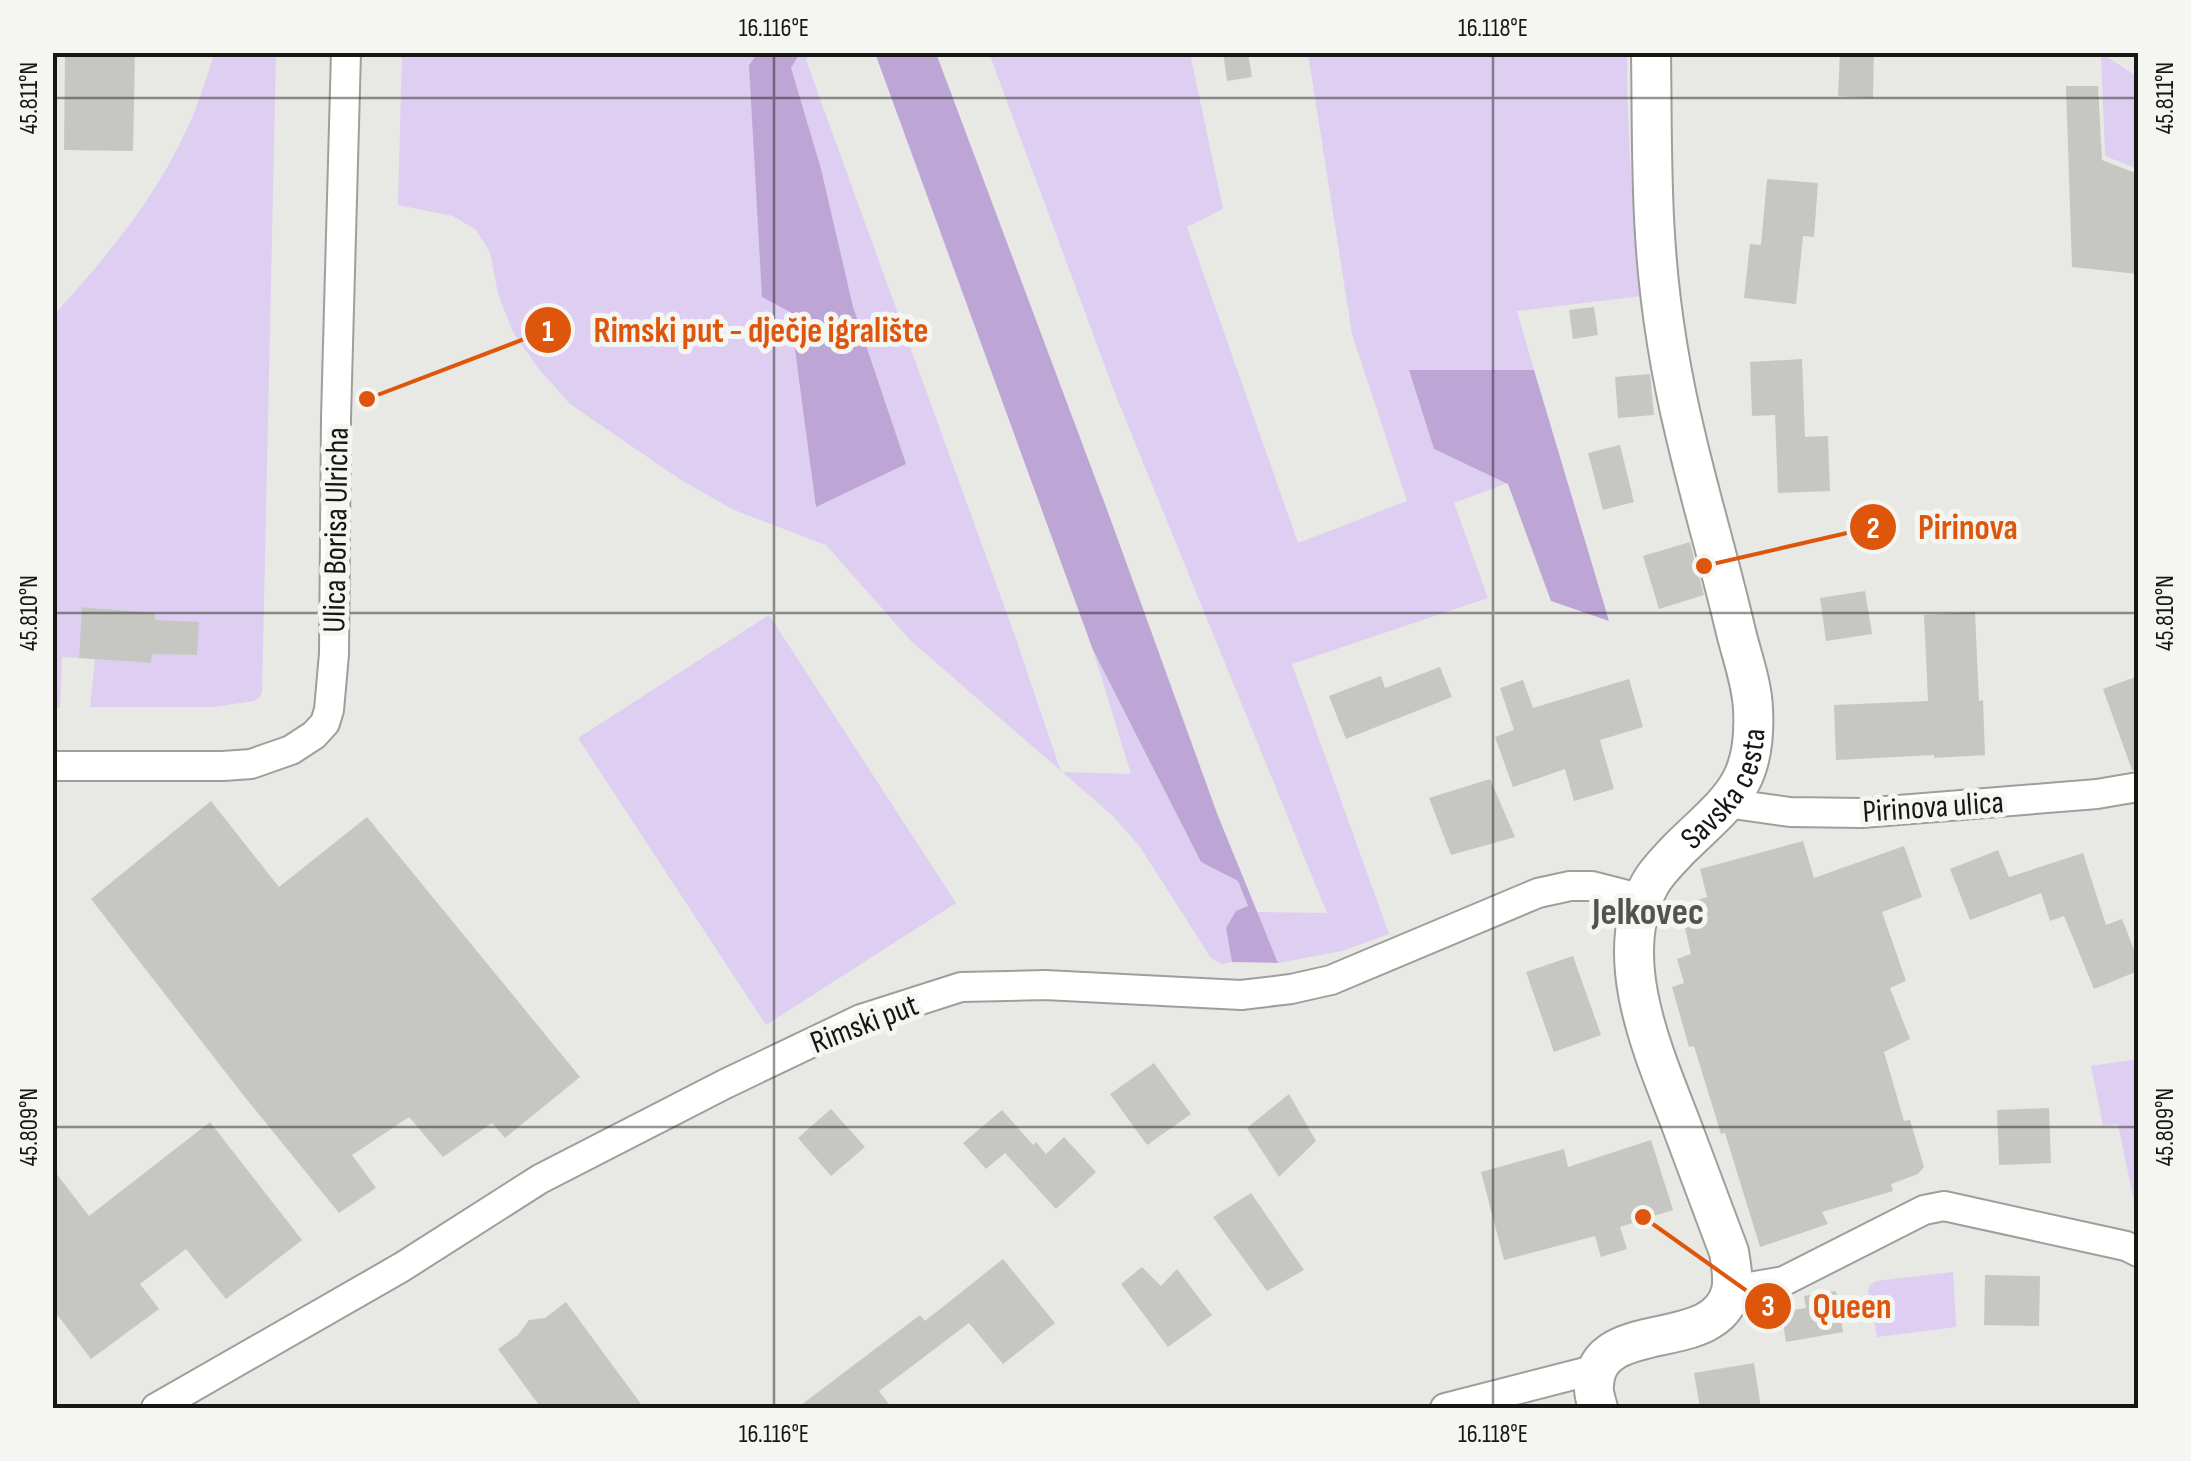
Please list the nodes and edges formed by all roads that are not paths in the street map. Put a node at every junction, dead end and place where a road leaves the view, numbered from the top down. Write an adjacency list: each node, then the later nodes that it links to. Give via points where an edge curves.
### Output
1 (346, 52): 3 (street, Ulica Borisa Ulricha, via 334,654 326,723 291,750 251,764)
2 (1650, 52): 5 (street, Savska cesta, via 1654,236 1670,362 1753,704 1754,747 1743,781)
3 (52, 766)
4 (2138, 786): 5 (street, Pirinova ulica, via 1862,812)
5 (1726, 803): 6 (street, Savska cesta, via 1670,858)
6 (1643, 900): 8 (street, Savska cesta, via 1636,987 1647,1034 1729,1252); 10 (street, Rimski put, via 1592,886 1538,893 1331,980 1292,989 1241,994 961,988 860,1019 540,1179)
7 (2138, 1252): 8 (street, via 1944,1206 1784,1280)
8 (1732, 1290): 9 (street, via 1704,1324 1617,1348)
9 (1598, 1370): 11 (street); 12 (street)
10 (156, 1408)
11 (1444, 1408)
12 (1598, 1408)

